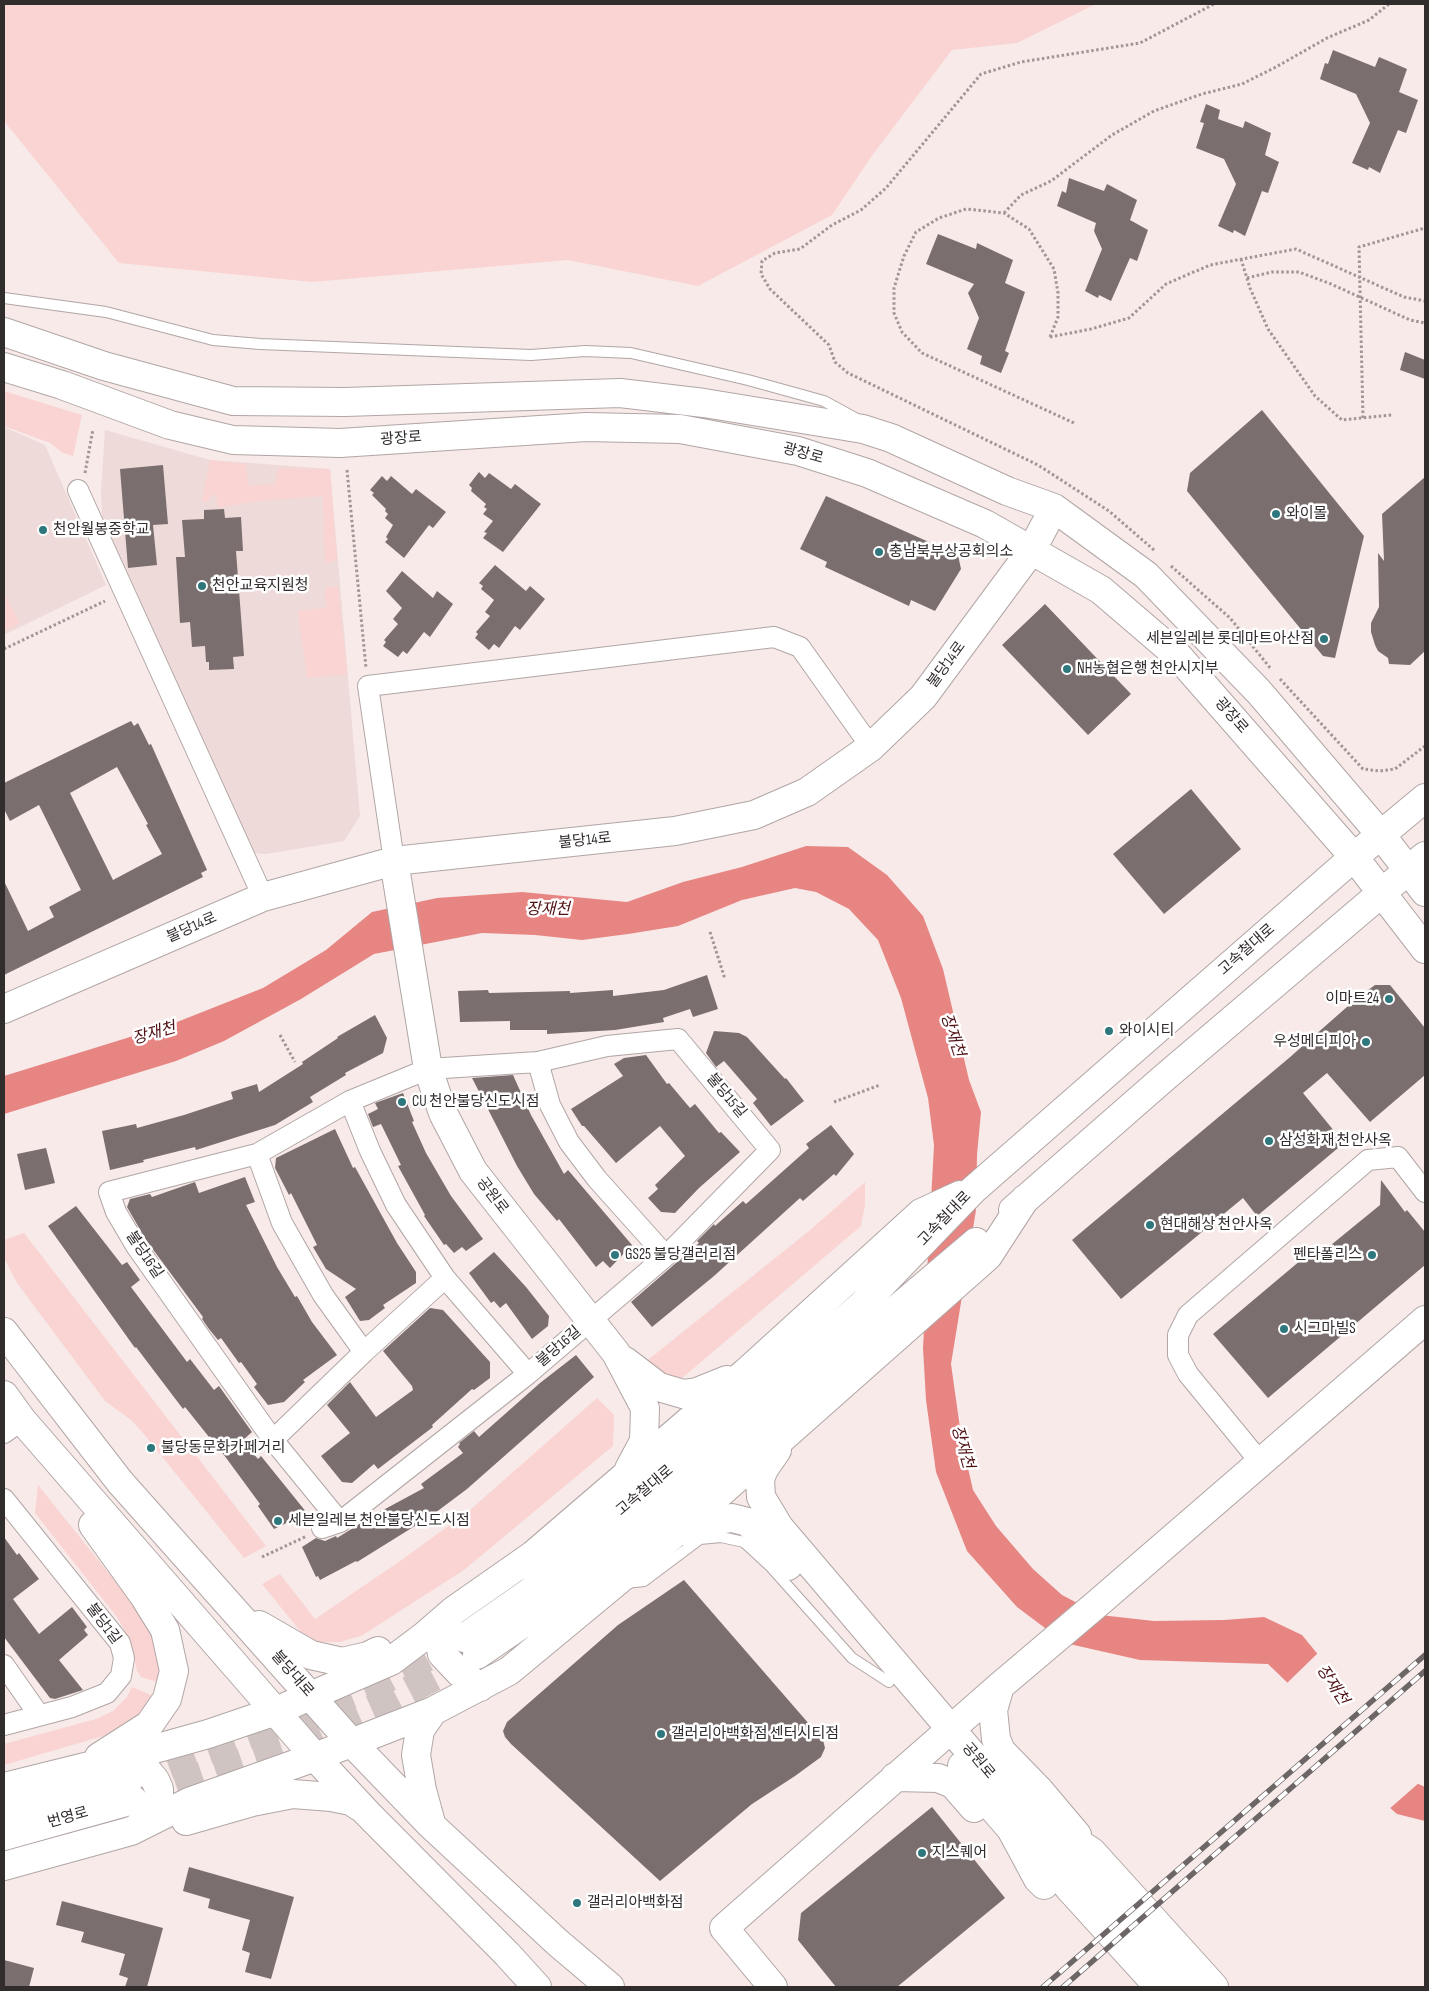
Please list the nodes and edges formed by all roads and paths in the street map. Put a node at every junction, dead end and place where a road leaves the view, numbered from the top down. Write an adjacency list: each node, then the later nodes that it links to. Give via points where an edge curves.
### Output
1 (1214, 4): 22 (path, via 1140,43 1021,62 981,74 886,188 861,210 832,225 800,249 775,253 762,261 761,274 770,289 829,345 835,362 848,373 1038,465 1109,511)
2 (1388, 4): 3 (path, via 1369,20 1327,38 1242,84 1154,111 1112,135 1051,181 1021,195)
3 (1004, 213): 5 (path, via 1029,228 1054,269 1058,317 1050,337 1129,318 1166,284 1210,265); 15 (path, via 966,209 939,218 916,232 894,288 894,314 902,332 922,353)
4 (1425, 228): 6 (path, via 1359,247)
5 (1242, 260): 6 (path, via 1296,249); 7 (path)
6 (1360, 277): 9 (path, via 1404,297); 14 (path)
7 (1247, 278): 10 (path, via 1272,272 1299,272 1410,320); 14 (path, via 1268,329 1315,396 1342,420)
8 (4, 298): 17 (lane, via 106,312 213,340 531,355 585,351 631,353 824,401)
9 (1425, 301)
10 (1425, 323)
11 (4, 332): 17 (main road, via 104,366 233,401 345,402 620,393 863,429)
12 (4, 367): 21 (main road, 광장로, via 170,425 233,440 340,443 586,427 680,429 798,451 868,473 985,524)
13 (1392, 415): 14 (path)
14 (1364, 418)
15 (1074, 423)
16 (93, 429): 19 (path)
17 (890, 438): 20 (main road, via 1007,491)
18 (347, 470): 26 (path)
19 (81, 485): 36 (street)
20 (1054, 508): 21 (main road, 불당14로); 30 (main road, via 1146,575 1259,692)
21 (1031, 551): 27 (main road, 불당14로, via 923,697); 31 (main road, 광장로, via 1101,590 1178,656)
22 (1159, 555)
23 (1166, 562): 28 (path, via 1230,618 1363,769 1395,769)
24 (105, 601): 25 (path)
25 (4, 649)
26 (368, 686): 27 (street, via 774,637 800,647); 32 (street)
27 (871, 746): 32 (main road, 불당14로, via 807,792 754,815 675,831)
28 (1425, 746)
29 (1425, 798): 30 (main road, 고속철대로)
30 (1381, 835): 31 (main road, 고속철대로); 33 (main road)
31 (1354, 857): 34 (main road, 광장로); 49 (main road, 고속철대로)
32 (394, 861): 36 (main road, 불당14로); 44 (main road, 공원로)
33 (1416, 863): 34 (main road, 고속철대로); 35 (main road)
34 (1382, 892): 38 (main road, 광장로); 51 (main road, 고속철대로, via 1025,1199)
35 (1425, 892)
36 (263, 897): 40 (main road, 불당14로)
37 (710, 932): 39 (path)
38 (1425, 949)
39 (725, 979)
40 (4, 1009)
41 (280, 1035): 42 (path)
42 (295, 1062)
43 (538, 1062): 44 (street, 불당15길); 52 (street, via 550,1105 570,1142 597,1179); 52 (street, 불당15길, via 608,1046 678,1039 770,1150)
44 (428, 1069): 46 (street, 불당16길); 54 (main road, 공원로, via 443,1113 473,1171)
45 (880, 1085): 47 (path)
46 (350, 1101): 48 (street, 불당16길); 53 (street, 불당16길, via 396,1205)
47 (834, 1102)
48 (256, 1154): 57 (street, via 282,1223 323,1295); 64 (street, 불당16길, via 109,1192 116,1212 136,1246)
49 (973, 1190): 51 (main road, 고속철대로, via 862,1304 470,1647 541,1611 860,1341); 59 (main road, via 921,1213)
50 (1425, 1192): 65 (street, via 1398,1157 1368,1160 1188,1315 1178,1335 1178,1355 1188,1374)
51 (988, 1244): 63 (main road, via 856,1373)
52 (666, 1256): 54 (street, 불당15길)
53 (446, 1278): 57 (street); 60 (street, 불당16길)
54 (590, 1320): 58 (main road, 공원로); 60 (street, 불당16길)
55 (1425, 1320): 65 (main road)
56 (4, 1332): 74 (main road, 불당대로, via 120,1482)
57 (364, 1352): 64 (street)
58 (616, 1353): 59 (main road, via 659,1387 683,1394 698,1392); 67 (main road, via 645,1408 644,1441)
59 (745, 1373): 67 (main road)
60 (528, 1374): 69 (street, 불당16길)
61 (4, 1395): 62 (main road)
62 (13, 1427): 66 (main road)
63 (788, 1433): 70 (main road, via 760,1479 761,1498); 71 (main road)
64 (273, 1440): 69 (street, 불당16길)
65 (1261, 1463): 78 (main road)
66 (60, 1464): 81 (main road); 89 (main road, via 78,1503 165,1630 174,1671 167,1699)
67 (626, 1476): 75 (main road, via 533,1555)
68 (4, 1499): 83 (street, 불당1길, via 120,1643 124,1658 121,1676 107,1693)
69 (331, 1525): 72 (path)
70 (774, 1536): 71 (main road, via 748,1522 732,1518 696,1525); 77 (main road, 공원로); 85 (main road, 공원로)
71 (666, 1541): 73 (main road)
72 (262, 1557)
73 (615, 1584): 77 (lane, via 644,1582 700,1539 721,1537 744,1542 770,1566 852,1658); 79 (main road, via 509,1671)
74 (215, 1590): 75 (main road, via 263,1628 311,1655 342,1662 368,1656); 80 (main road, 불당대로)
75 (453, 1611): 79 (main road, via 438,1635 442,1654); 80 (main road, via 391,1661)
76 (4, 1665): 83 (street)
77 (889, 1682): 85 (main road, 공원로)
78 (1000, 1686): 85 (main road); 97 (main road, via 993,1710 996,1739 1001,1751)
79 (480, 1687): 82 (main road)
80 (312, 1697): 81 (main road); 86 (main road, 불당대로)
81 (276, 1711): 87 (main road); 89 (main road, via 208,1734)
82 (433, 1711): 86 (main road); 94 (main road, via 420,1730 416,1755)
83 (39, 1716): 84 (street, 불당1길)
84 (4, 1725)
85 (945, 1734): 88 (main road, 공원로); 90 (main road)
86 (352, 1743): 87 (main road); 94 (main road, 불당대로)
87 (316, 1757): 92 (main road); 95 (main road, via 189,1802)
88 (971, 1765): 97 (main road, via 1011,1787 1050,1824); 99 (main road, via 966,1777 1011,1829); 104 (main road, 공원로, via 1069,1888); 105 (main road, 공원로, via 1053,1842)
89 (115, 1776): 91 (main road); 93 (main road, 번영로); 95 (main road, via 129,1762 145,1768 159,1789 159,1807 153,1816); 96 (main road, 번영로)
90 (895, 1777): 99 (main road, via 938,1778 953,1784); 102 (main road, via 724,1928)
91 (4, 1787)
92 (367, 1812): 95 (main road, via 351,1801 293,1794 152,1830); 100 (main road)
93 (4, 1814)
94 (431, 1825): 101 (main road, 불당대로)
95 (131, 1831): 98 (main road)
96 (4, 1836)
97 (1092, 1852): 106 (main road)
98 (4, 1866)
99 (1038, 1879): 103 (main road)
100 (537, 1987)
101 (610, 1987)
102 (773, 1987)
103 (1135, 1987)
104 (1158, 1987)
105 (1185, 1987)
106 (1214, 1987)

